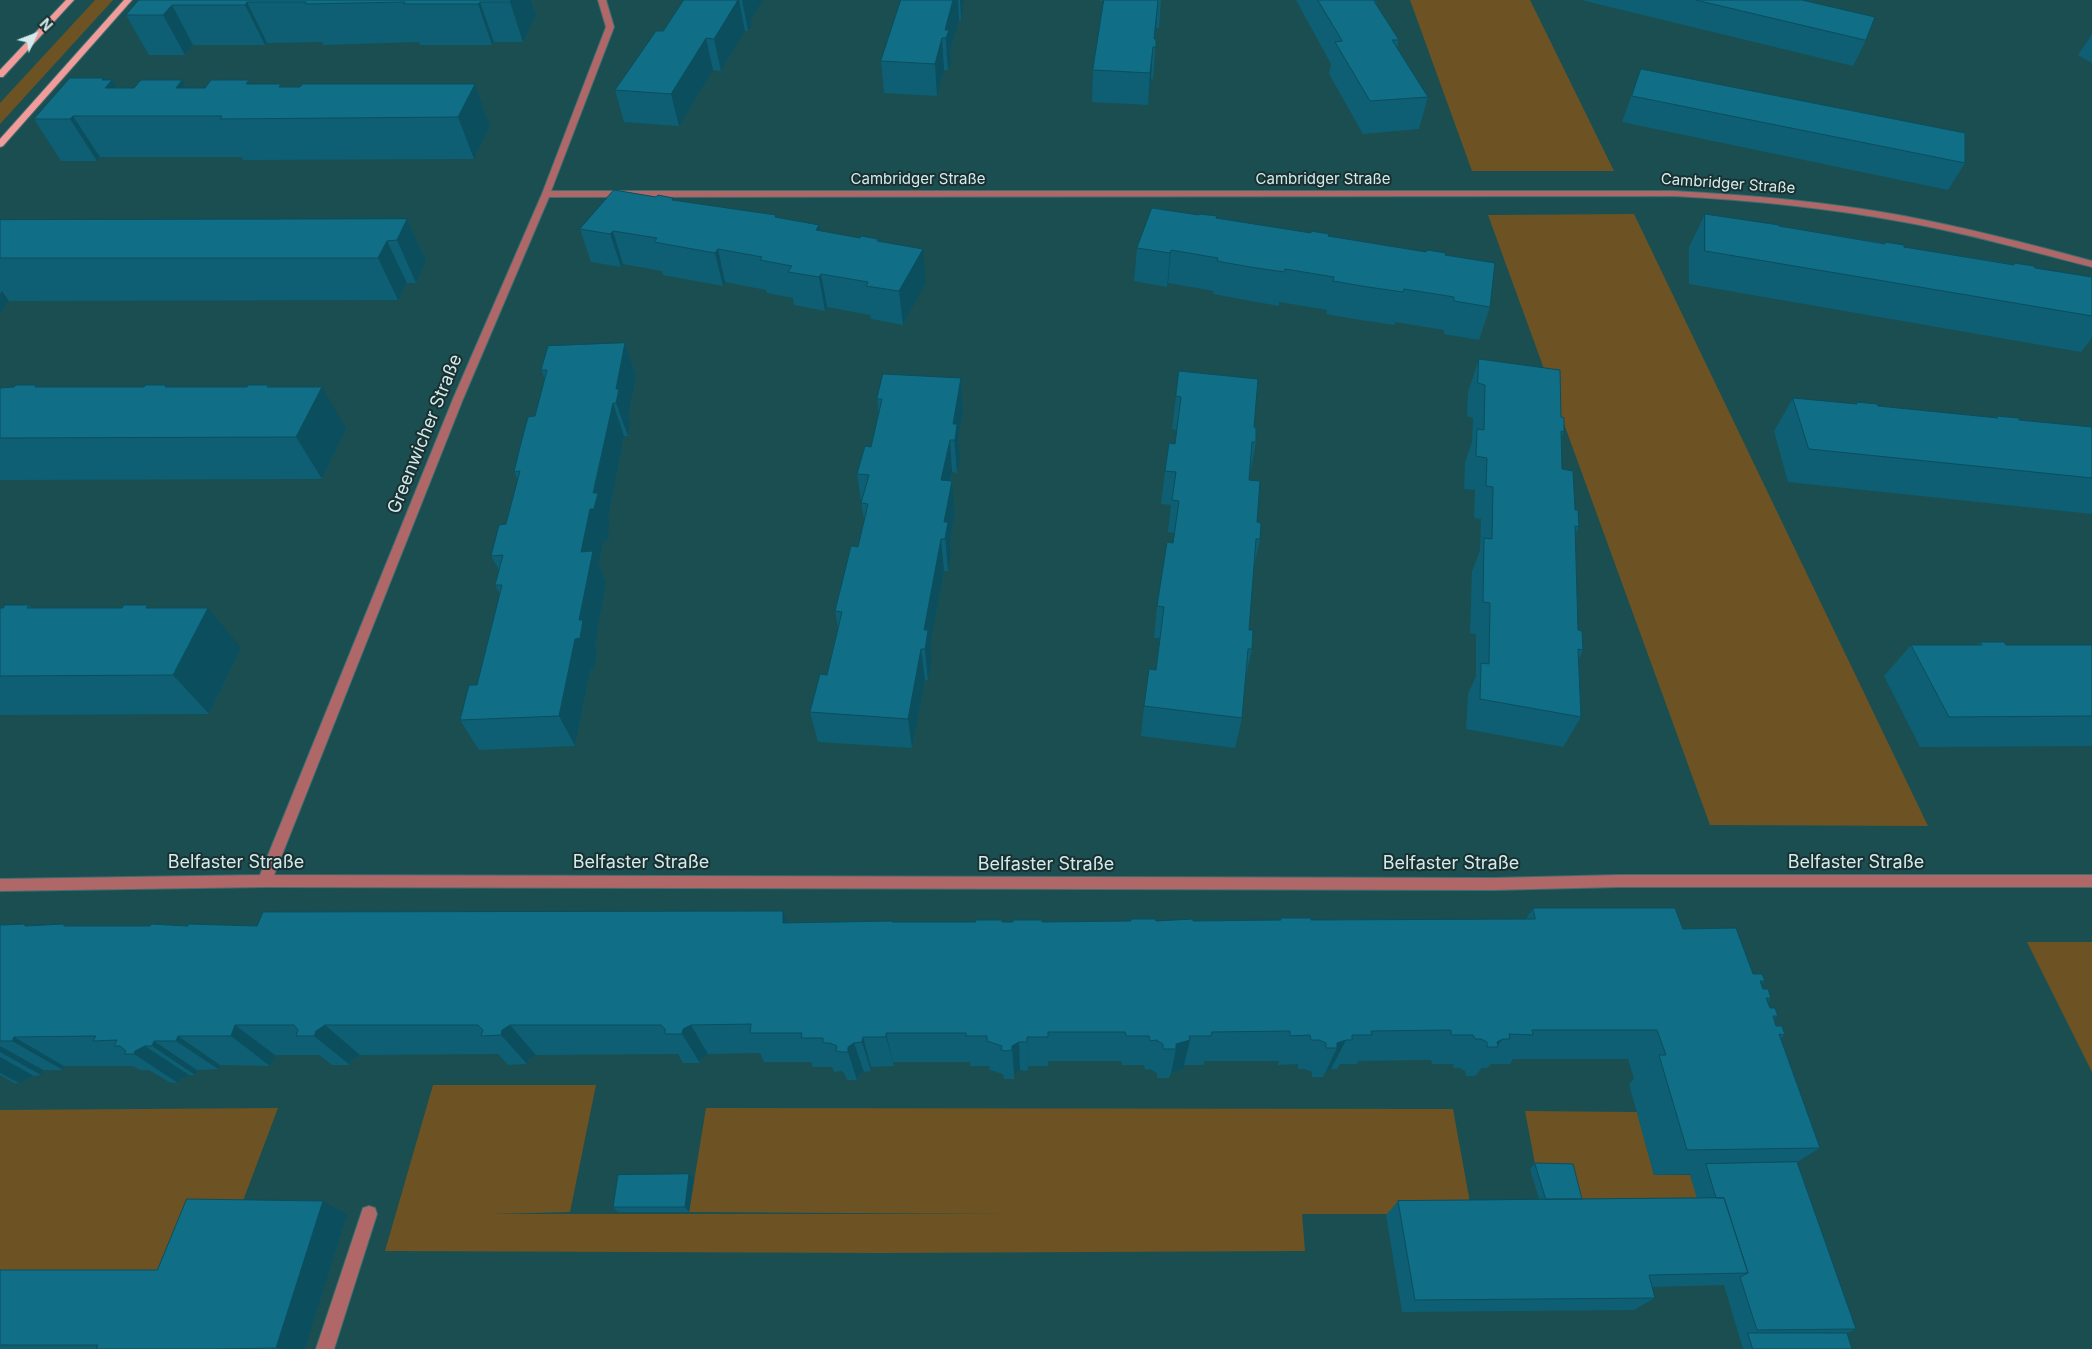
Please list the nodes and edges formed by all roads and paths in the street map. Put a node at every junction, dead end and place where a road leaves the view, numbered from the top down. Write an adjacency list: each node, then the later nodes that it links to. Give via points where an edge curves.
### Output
1 (70, 0): 4 (main road)
2 (128, 0): 5 (main road)
3 (602, 0): 6 (street, Greenwicher Straße, via 610,27)
4 (0, 75)
5 (0, 144)
6 (546, 194): 7 (street, Cambridger Straße, via 1694,194 1815,205 1904,219); 9 (street, Greenwicher Straße, via 454,408)
7 (2092, 264)
8 (2092, 881): 9 (street, Belfaster Straße, via 1493,884)
9 (265, 882): 10 (street, Belfaster Straße)
10 (0, 885)
11 (368, 1214): 12 (street)
12 (325, 1349)

